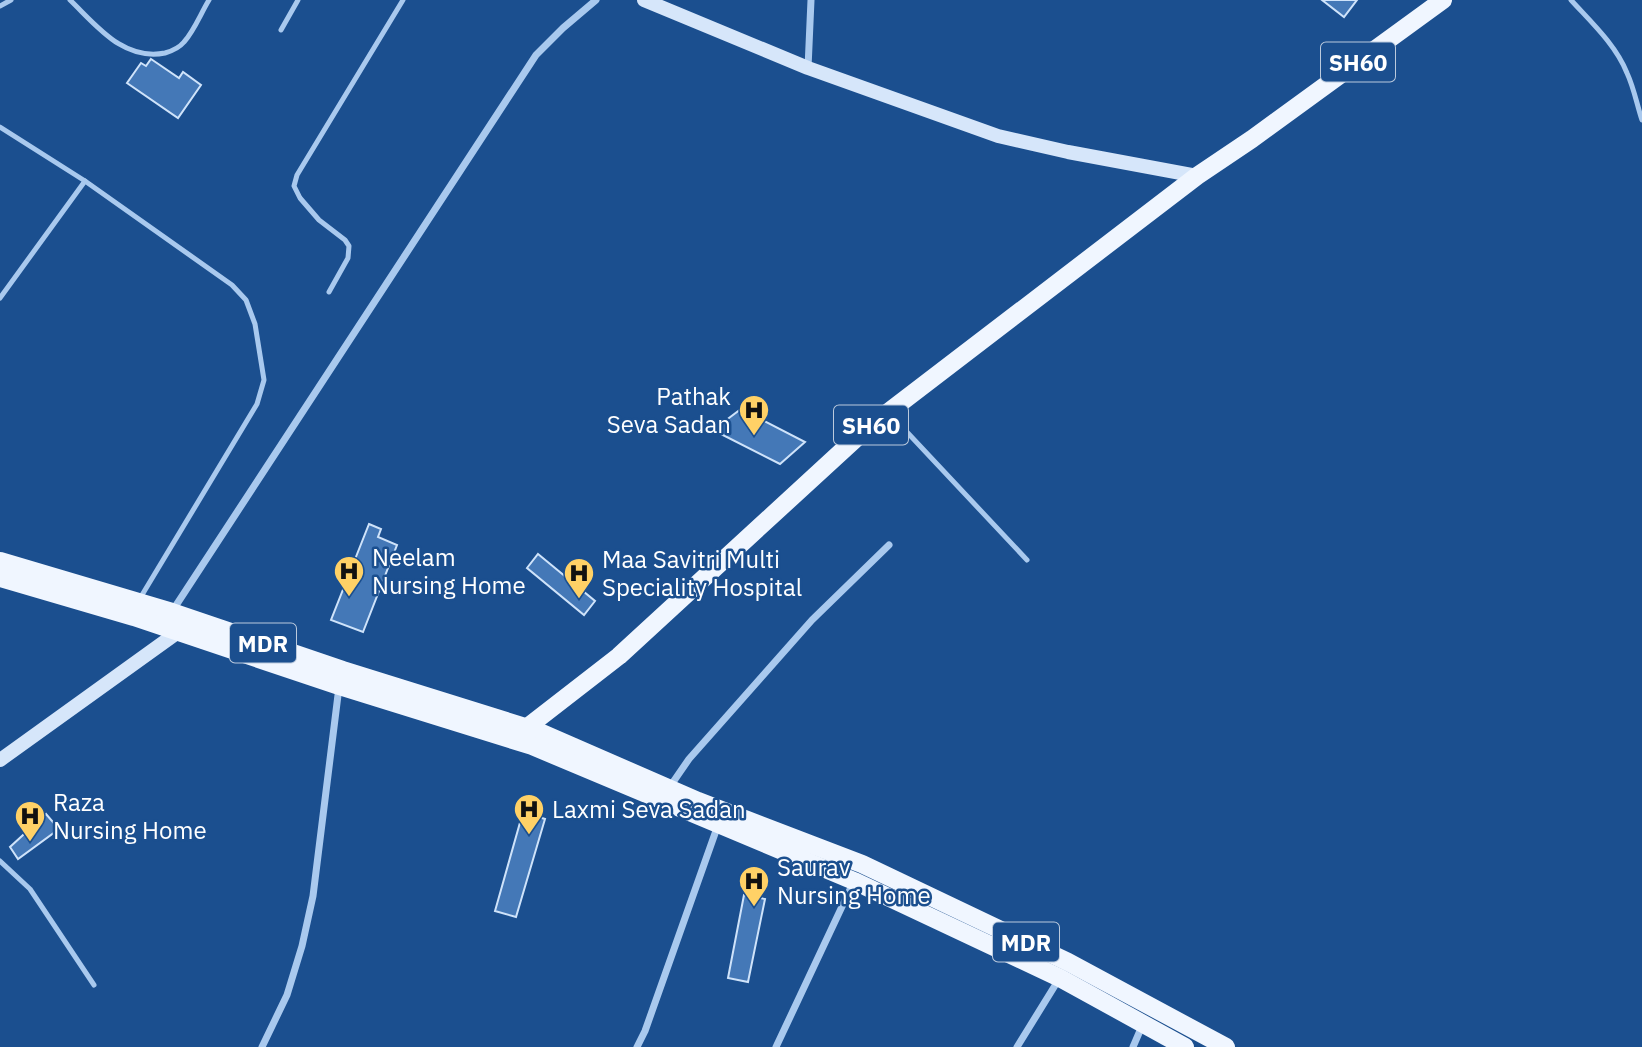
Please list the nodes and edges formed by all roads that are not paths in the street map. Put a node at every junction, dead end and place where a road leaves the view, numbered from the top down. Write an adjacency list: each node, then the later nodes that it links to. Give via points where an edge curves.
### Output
1 (11, 0): 10 (lane)
2 (70, 0): 3 (lane, via 111,41 132,51 156,54 183,43)
3 (209, 0)
4 (298, 0): 12 (lane)
5 (403, 0): 18 (lane, via 294,186 319,220 349,247 348,258)
6 (596, 0): 26 (street, via 537,55)
7 (644, 0): 13 (street)
8 (811, 0): 13 (street)
9 (1571, 0): 14 (lane, via 1620,59)
10 (0, 6)
11 (1435, 6): 16 (main road, SH60)
12 (281, 30)
13 (807, 68): 16 (street, via 998,136)
14 (1642, 120)
15 (0, 127): 17 (lane)
16 (1197, 176): 20 (main road, SH60)
17 (85, 181): 19 (lane); 25 (lane, via 232,285 246,300 255,324 264,380 240,434)
18 (329, 292)
19 (0, 298)
20 (888, 412): 22 (lane); 30 (main road, SH60, via 619,656)
21 (889, 545): 32 (street, via 812,620 689,759)
22 (1027, 560)
23 (0, 561): 25 (main road, MDR)
24 (0, 578): 28 (main road, MDR)
25 (138, 601): 26 (main road, MDR)
26 (173, 612): 27 (main road, MDR)
27 (195, 620): 28 (street); 30 (main road, MDR)
28 (178, 632): 29 (main road, MDR); 31 (street)
29 (339, 686): 30 (main road, MDR); 41 (street, via 313,897 287,995)
30 (519, 733): 32 (main road, MDR); 33 (main road, MDR)
31 (0, 760)
32 (669, 788): 34 (main road, MDR)
33 (718, 825): 34 (main road, MDR); 42 (street)
34 (783, 843): 36 (main road, MDR, via 822,848); 37 (main road, MDR, via 813,865)
35 (0, 861): 39 (lane, via 30,889)
36 (862, 864): 37 (street); 47 (main road, MDR, via 1068,962)
37 (854, 881): 38 (main road, MDR); 43 (street)
38 (1060, 978): 40 (main road, MDR); 44 (street)
39 (94, 985)
40 (1143, 1025): 45 (street); 46 (main road, MDR)
41 (262, 1047)
42 (637, 1047)
43 (776, 1047)
44 (1017, 1047)
45 (1133, 1047)
46 (1185, 1047)
47 (1226, 1047)

